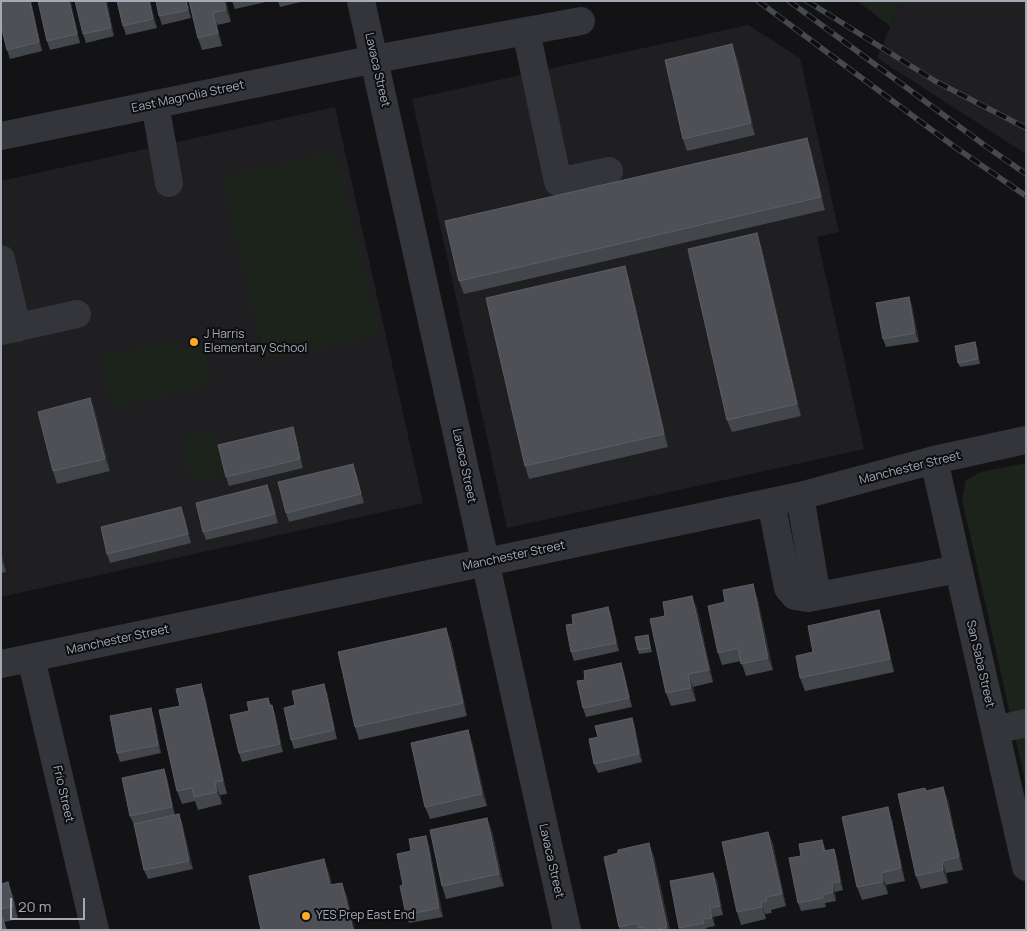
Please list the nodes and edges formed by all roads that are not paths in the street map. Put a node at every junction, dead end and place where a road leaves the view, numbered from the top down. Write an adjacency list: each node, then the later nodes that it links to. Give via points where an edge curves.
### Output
1 (361, 1): 4 (street, Lavaca Street)
2 (581, 20): 3 (street, East Magnolia Street)
3 (526, 31): 4 (street, East Magnolia Street); 7 (street, via 558,182)
4 (375, 59): 5 (street, East Magnolia Street); 16 (street, Lavaca Street)
5 (155, 104): 6 (street, East Magnolia Street); 8 (street)
6 (1, 136)
7 (609, 171)
8 (169, 183)
9 (1, 259): 11 (street)
10 (77, 314): 11 (street)
11 (9, 330)
12 (1026, 440): 13 (street, Manchester Street)
13 (934, 460): 14 (street, Manchester Street); 17 (street, San Saba Street)
14 (800, 496): 15 (street, Manchester Street); 18 (street)
15 (771, 502): 16 (street, Manchester Street); 18 (street, via 788,588 795,596)
16 (485, 562): 19 (street, Manchester Street); 25 (street, Lavaca Street)
17 (958, 569): 18 (street); 22 (street, San Saba Street)
18 (817, 596)
19 (31, 658): 20 (street, Manchester Street); 24 (street, Frio Street)
20 (1, 664)
21 (1026, 722): 22 (street)
22 (995, 730): 23 (street, San Saba Street)
23 (1026, 867)
24 (95, 930)
25 (566, 930)

